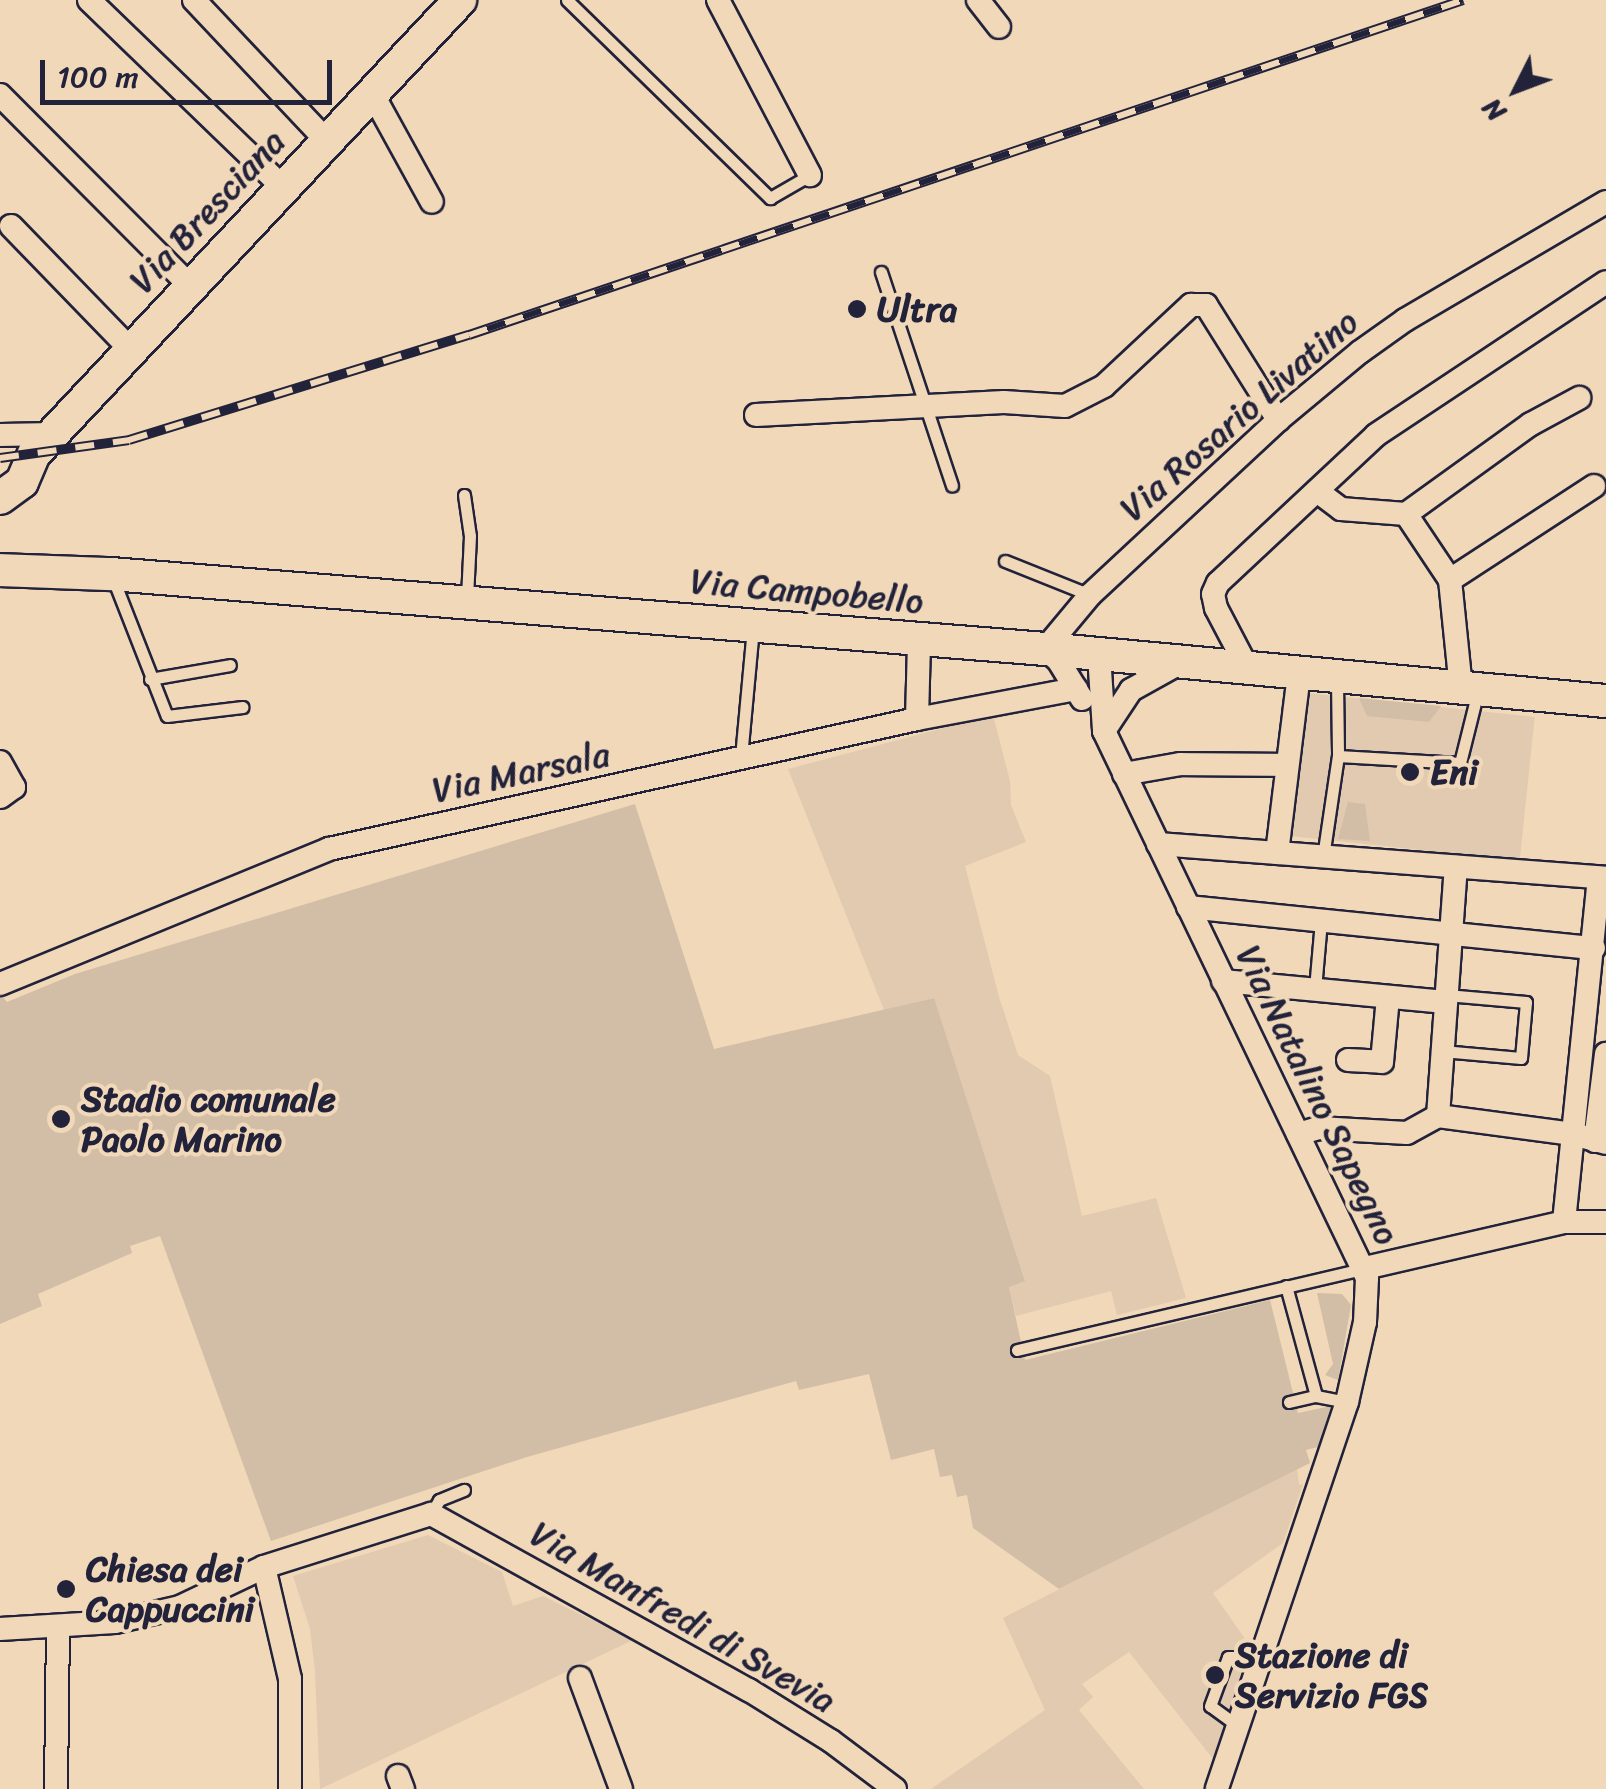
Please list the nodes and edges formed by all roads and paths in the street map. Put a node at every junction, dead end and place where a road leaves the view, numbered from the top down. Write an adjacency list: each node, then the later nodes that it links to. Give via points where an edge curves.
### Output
1 (89, 0): 12 (street)
2 (194, 0): 10 (street)
3 (460, 0): 8 (main road, Via Bresciana)
4 (566, 0): 11 (lane, via 770,198)
5 (718, 0): 11 (street)
6 (978, 0): 7 (street)
7 (999, 28)
8 (372, 93): 10 (main road, Via Bresciana); 13 (street)
9 (0, 95): 18 (street)
10 (327, 141): 12 (main road, Via Bresciana)
11 (810, 175)
12 (284, 188): 18 (main road, Via Bresciana)
13 (432, 202)
14 (1606, 202): 23 (street, Via Rosario Livatino, via 1405,320)
15 (11, 226): 19 (street)
16 (880, 272): 21 (lane)
17 (1606, 282): 28 (street, via 1376,434)
18 (191, 287): 19 (main road, Via Bresciana)
19 (132, 350): 24 (main road, Via Bresciana)
20 (1579, 398): 31 (street, via 1531,424)
21 (924, 408): 22 (street); 23 (street, via 1065,406 1104,386 1192,305 1206,305); 26 (lane)
22 (756, 415)
23 (1278, 420): 36 (street, Via Rosario Livatino)
24 (54, 434): 25 (street); 30 (main road, Via Bresciana, via 34,454 22,482)
25 (0, 435)
26 (952, 485)
27 (1594, 486): 35 (street)
28 (1317, 491): 31 (street, via 1340,509); 44 (street, via 1213,594)
29 (464, 495): 37 (lane)
30 (0, 498)
31 (1406, 514): 35 (street)
32 (1005, 561): 36 (lane)
33 (0, 570): 34 (main road, Via Campobello)
34 (111, 574): 37 (main road, Via Campobello); 47 (lane)
35 (1450, 580): 49 (street)
36 (1090, 595): 40 (street, Via Rosario Livatino)
37 (467, 602): 38 (main road, Via Campobello)
38 (753, 627): 39 (main road, Via Campobello); 55 (lane)
39 (919, 641): 40 (main road, Via Campobello); 52 (street)
40 (1045, 648): 41 (main road, Via Campobello); 48 (street, Via Natalino Sapegno)
41 (1099, 655): 42 (main road, Via Campobello); 53 (street, Via Natalino Sapegno)
42 (1180, 663): 44 (main road, Via Campobello); 53 (street, via 1132,690)
43 (230, 665): 47 (lane)
44 (1248, 669): 45 (main road, Via Campobello)
45 (1299, 674): 46 (main road, Via Campobello); 57 (street)
46 (1336, 677): 49 (main road, Via Campobello); 54 (lane)
47 (150, 678): 51 (lane, via 167,716)
48 (1076, 689): 52 (street, Via Marsala); 53 (street, Via Natalino Sapegno)
49 (1470, 689): 50 (main road, Via Campobello); 54 (lane, via 1460,763)
50 (1606, 701)
51 (242, 707)
52 (917, 718): 55 (street, Via Marsala)
53 (1104, 731): 58 (street, Via Natalino Sapegno)
54 (1338, 756): 62 (lane)
55 (741, 761): 70 (street, Via Marsala, via 329,849)
56 (0, 762): 59 (street, via 14,787)
57 (1288, 765): 58 (street, via 1181,764); 61 (street)
58 (1124, 774): 60 (street, Via Natalino Sapegno)
59 (0, 797)
60 (1158, 844): 61 (street); 65 (street, Via Natalino Sapegno)
61 (1276, 853): 62 (street)
62 (1323, 857): 63 (street)
63 (1456, 867): 64 (street); 67 (street)
64 (1603, 878): 68 (street)
65 (1188, 907): 66 (street); 69 (street, Via Natalino Sapegno)
66 (1321, 920): 67 (street); 71 (lane)
67 (1452, 932): 68 (street); 73 (street)
68 (1594, 948): 79 (street)
69 (1224, 981): 71 (street); 78 (street, Via Natalino Sapegno)
70 (0, 984)
71 (1314, 990): 72 (street)
72 (1388, 996): 73 (street); 76 (street, via 1382,1062)
73 (1445, 998): 74 (street); 74 (lane, via 1526,1002 1521,1058)
74 (1442, 1051): 77 (street)
75 (1606, 1054): 79 (street)
76 (1348, 1060)
77 (1438, 1116): 78 (street, via 1406,1133 1319,1128); 79 (street)
78 (1298, 1134): 82 (street, Via Natalino Sapegno)
79 (1591, 1139): 80 (street)
80 (1564, 1222): 81 (street); 82 (street)
81 (1606, 1222)
82 (1365, 1268): 83 (lane); 87 (street, Via Natalino Sapegno, via 1365,1322)
83 (1286, 1286): 84 (lane); 85 (lane)
84 (1017, 1350)
85 (1316, 1396): 86 (lane); 87 (lane)
86 (1290, 1402)
87 (1347, 1402): 93 (street, Via Natalino Sapegno)
88 (464, 1490): 89 (lane, via 439,1500)
89 (430, 1514): 90 (street); 99 (street, Via Manfredi di Svevia, via 749,1690)
90 (264, 1567): 91 (street, via 180,1606 116,1622); 97 (street, via 290,1678)
91 (58, 1626): 92 (street); 96 (street)
92 (0, 1629)
93 (1260, 1658): 95 (street, Via Natalino Sapegno); 95 (lane, via 1228,1657 1210,1706)
94 (580, 1678): 98 (street)
95 (1238, 1726): 100 (street, Via Natalino Sapegno)
96 (56, 1789)
97 (290, 1789)
98 (621, 1789)
99 (895, 1789)
100 (1217, 1789)

